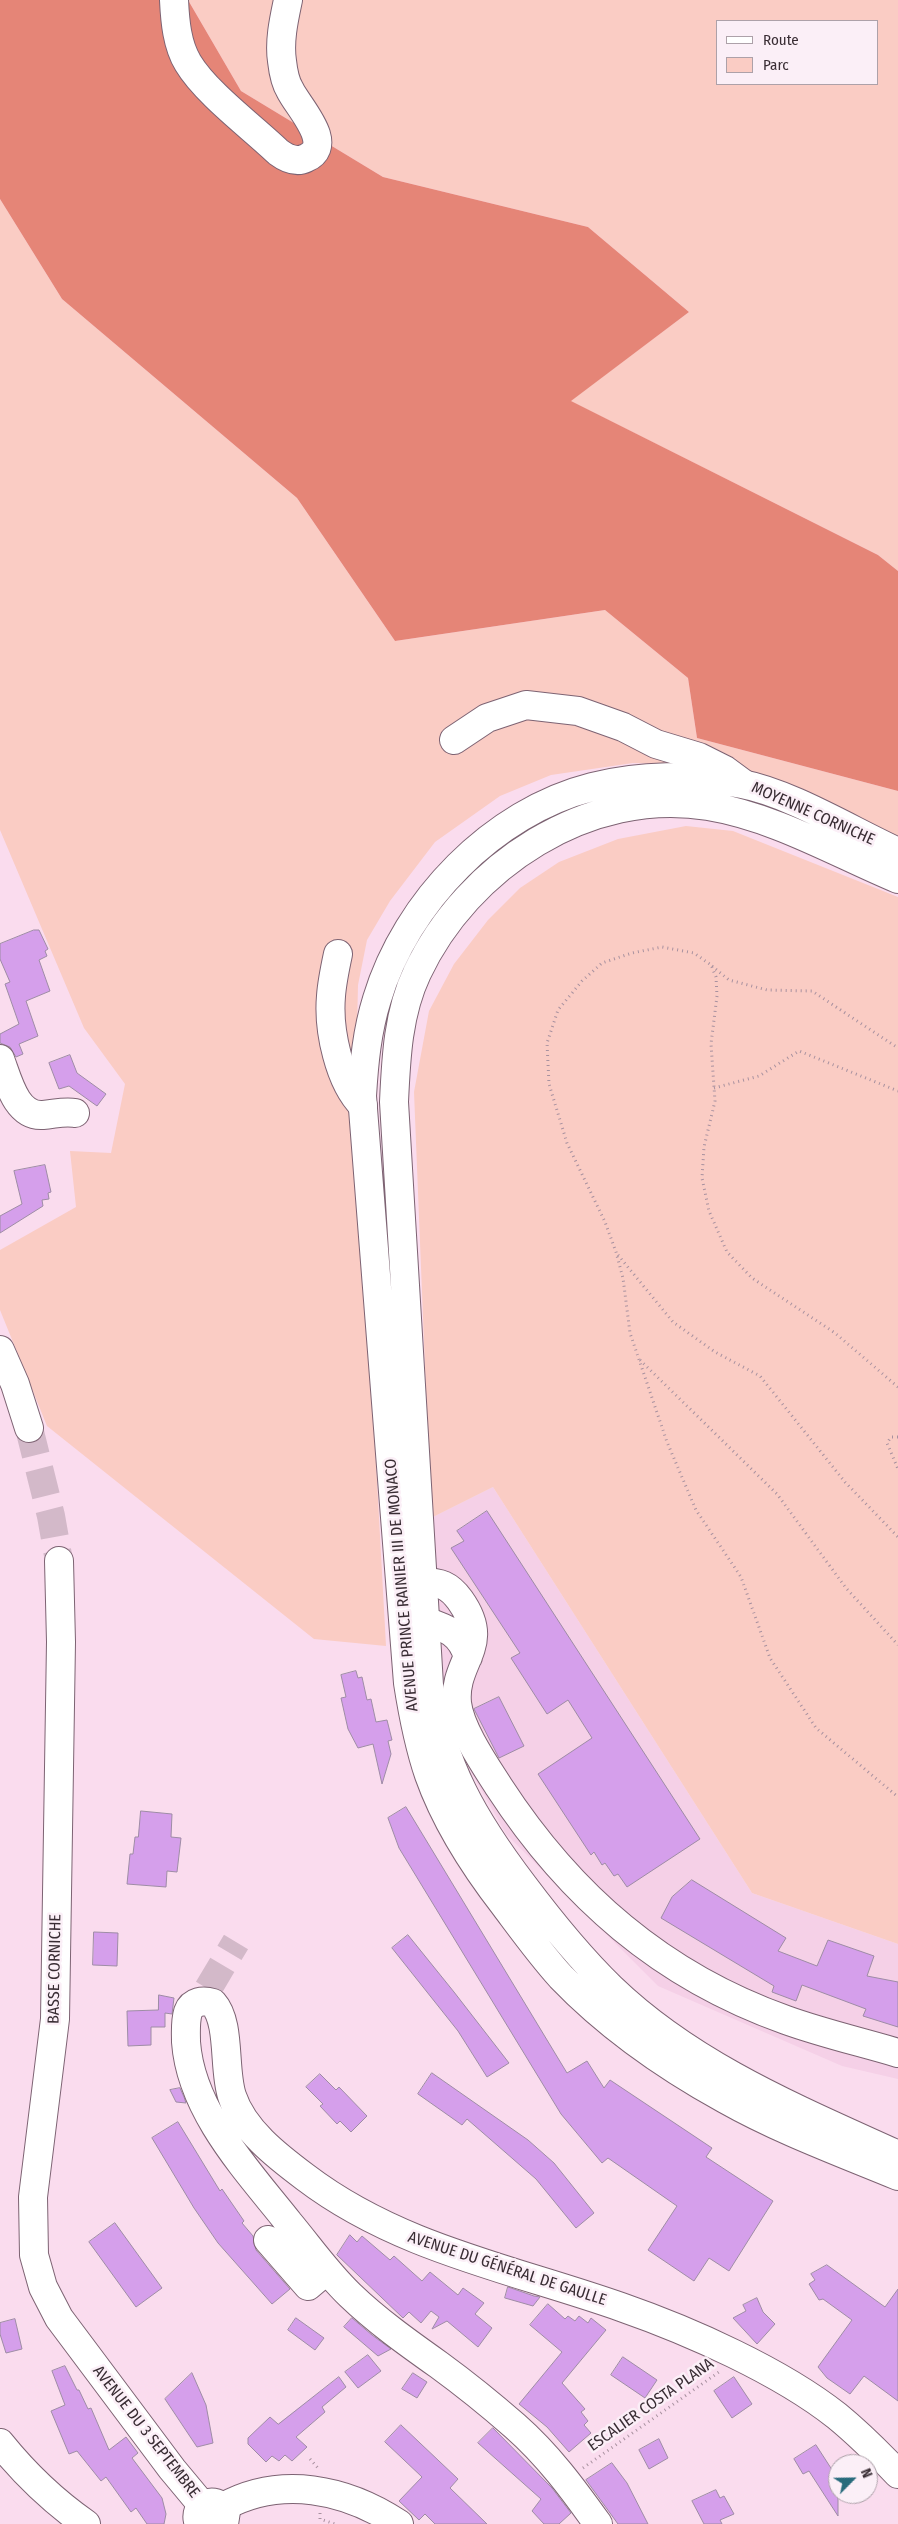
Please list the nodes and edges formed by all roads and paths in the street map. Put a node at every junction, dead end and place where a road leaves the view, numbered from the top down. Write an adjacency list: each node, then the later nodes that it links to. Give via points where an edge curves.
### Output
1 (174, 0): 2 (main road, via 177,30 188,63 214,93 278,152 296,160 311,155 318,143 310,121 289,90 283,67 281,42)
2 (288, 0)
3 (454, 740): 4 (main road, via 487,718 526,705 578,711 623,727 656,744 699,757)
4 (744, 784): 5 (main road, MOYENNE CORNICHE, via 810,810); 9 (main road, MOYENNE CORNICHE, via 698,778 623,781 590,787 520,818 456,867 431,895 392,958)
5 (898, 852)
6 (898, 879): 10 (main road, MOYENNE CORNICHE, via 742,813 671,803 634,806 600,814 536,842 500,866 477,887 453,915 417,973)
7 (338, 954): 15 (main road, via 331,997 334,1032 345,1081)
8 (711, 965): 11 (path, via 728,980 767,990 812,991); 13 (path, via 716,977 717,996 711,1044); 17 (path, via 694,953 662,947 602,963 558,1010 555,1018 547,1043 549,1084 566,1143 605,1222)
9 (377, 999): 15 (main road, AVENUE PRINCE RAINIER III DE MONACO, via 364,1054)
10 (399, 1034): 26 (main road, AVENUE PRINCE RAINIER III DE MONACO, via 394,1102)
11 (898, 1048)
12 (0, 1059): 16 (main road, via 24,1110 42,1115)
13 (714, 1088): 14 (path, via 759,1076 799,1051); 20 (path, via 715,1101 704,1147 702,1178 710,1211 727,1252 752,1278 835,1333)
14 (898, 1092)
15 (363, 1106): 26 (main road, AVENUE PRINCE RAINIER III DE MONACO, via 399,1561)
16 (75, 1114)
17 (616, 1252): 19 (path, via 630,1332); 24 (path, via 674,1322 715,1352 760,1376 845,1482)
18 (0, 1350): 21 (main road, via 15,1384)
19 (639, 1359): 27 (path, via 777,1494 846,1588); 29 (path, via 666,1442 696,1510 741,1577 770,1658 816,1728)
20 (898, 1387)
21 (28, 1428)
22 (898, 1438): 23 (path, via 891,1437 887,1443)
23 (898, 1469)
24 (898, 1537)
25 (59, 1561): 36 (main road, BASSE CORNICHE, via 62,1599 55,2018 32,2225 34,2255 42,2287 59,2318)
26 (416, 1607): 28 (main road, via 452,1631 465,1646); 28 (main road, via 440,1582 449,1586 473,1622); 31 (main road, AVENUE PRINCE RAINIER III DE MONACO, via 435,1720 460,1789 511,1869 580,1957 612,1990 656,2026 732,2076 807,2115); 32 (main road, AVENUE PRINCE RAINIER III DE MONACO, via 413,1718 429,1776 470,1857 561,1976 641,2045 716,2094 769,2123)
27 (898, 1645)
28 (468, 1656): 30 (main road, via 459,1681 457,1703 463,1724 499,1786 534,1837 582,1892 642,1945 687,1974 734,1998 786,2020)
29 (898, 1797)
30 (898, 2053)
31 (898, 2155)
32 (898, 2176)
33 (268, 2240): 34 (main road, via 308,2286)
34 (324, 2258): 35 (main road, AVENUE DU GÉNÉRAL DE GAULLE, via 224,2137 197,2089 187,2048 186,2017 189,2008 206,1995 222,2018 228,2077 240,2114 251,2130 305,2177 368,2219 419,2242 620,2306 682,2329); 39 (main road, AVENUE DU GÉNÉRAL DE GAULLE, via 350,2295 516,2427)
35 (718, 2347): 38 (main road, AVENUE DU GÉNÉRAL DE GAULLE, via 836,2415 875,2448); 39 (path, ESCALIER COSTA PLANA, via 711,2356 726,2368)
36 (90, 2360): 40 (main road, AVENUE DU 3 SEPTEMBRE)
37 (0, 2442): 42 (main road, via 42,2489)
38 (898, 2474)
39 (566, 2480): 45 (main road, AVENUE DU GÉNÉRAL DE GAULLE)
40 (212, 2515): 44 (main road, via 243,2497 269,2490 314,2489 349,2498)
41 (326, 2521): 43 (path)
42 (86, 2524)
43 (335, 2524)
44 (399, 2524)
45 (598, 2524)

